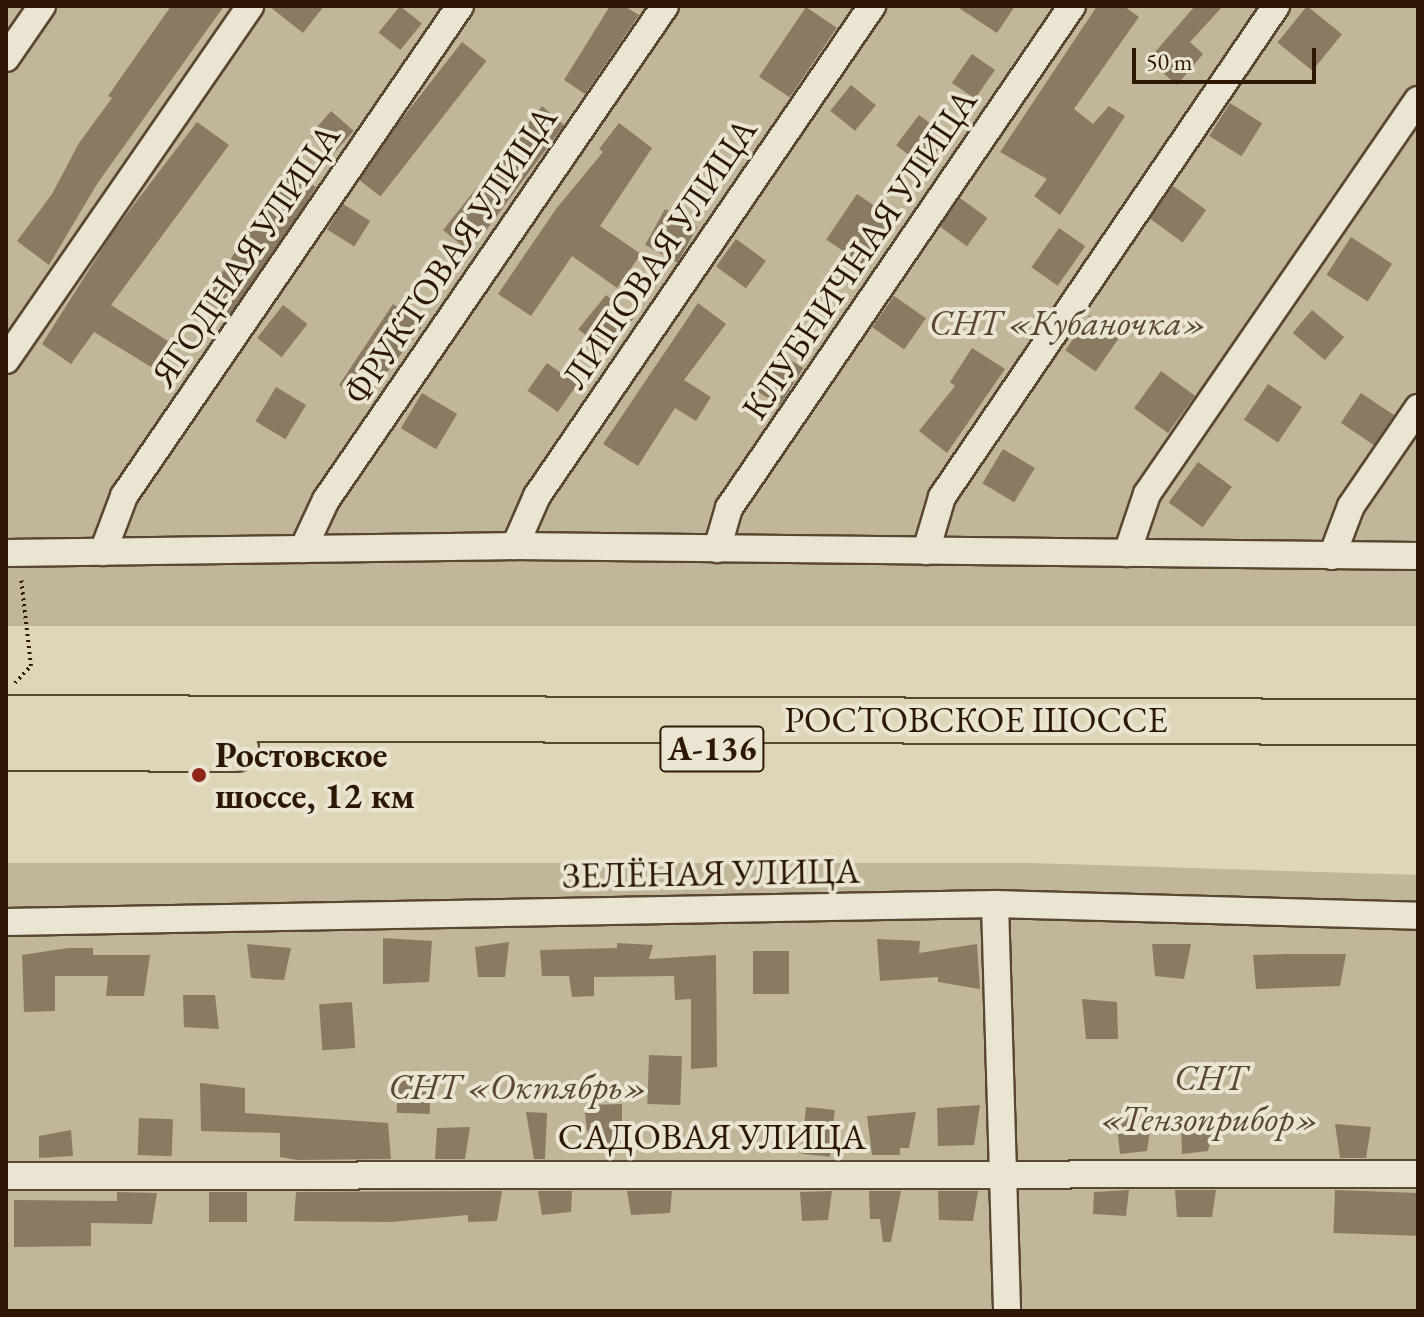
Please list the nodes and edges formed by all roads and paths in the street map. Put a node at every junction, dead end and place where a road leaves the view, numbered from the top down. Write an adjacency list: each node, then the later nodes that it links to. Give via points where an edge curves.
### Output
1 (42, 6): 8 (street)
2 (250, 6): 10 (street)
3 (460, 6): 16 (street, ЯГОДНАЯ УЛИЦА, via 124,496)
4 (665, 6): 13 (street, ФРУКТОВАЯ УЛИЦА, via 326,500)
5 (872, 6): 12 (street, ЛИПОВАЯ УЛИЦА, via 537,496)
6 (1072, 6): 14 (street, КЛУБНИЧНАЯ УЛИЦА, via 729,508)
7 (1276, 6): 15 (street, via 942,497)
8 (6, 58)
9 (1418, 100): 18 (street, via 1147,494)
10 (6, 360)
11 (1418, 408): 19 (street, via 1351,506)
12 (515, 546): 13 (street); 14 (street)
13 (303, 549): 16 (street)
14 (717, 549): 15 (street)
15 (926, 551): 18 (street)
16 (103, 552): 17 (street)
17 (12, 553): 21 (path, via 31,666)
18 (1127, 553): 19 (street)
19 (1332, 556): 20 (street)
20 (1418, 556)
21 (7, 704): 22 (highway, РОСТОВСКОЕ ШОССЕ / А-136)
22 (1418, 722)
23 (6, 748): 24 (highway, РОСТОВСКОЕ ШОССЕ / А-136)
24 (1418, 751)
25 (995, 904): 26 (street, ЗЕЛЁНАЯ УЛИЦА); 27 (street, ЗЕЛЁНАЯ УЛИЦА); 28 (street)
26 (1418, 916)
27 (6, 922)
28 (1004, 1172): 29 (street, САДОВАЯ УЛИЦА); 30 (street, САДОВАЯ УЛИЦА); 31 (street)
29 (1418, 1174)
30 (6, 1176)
31 (1007, 1311)

